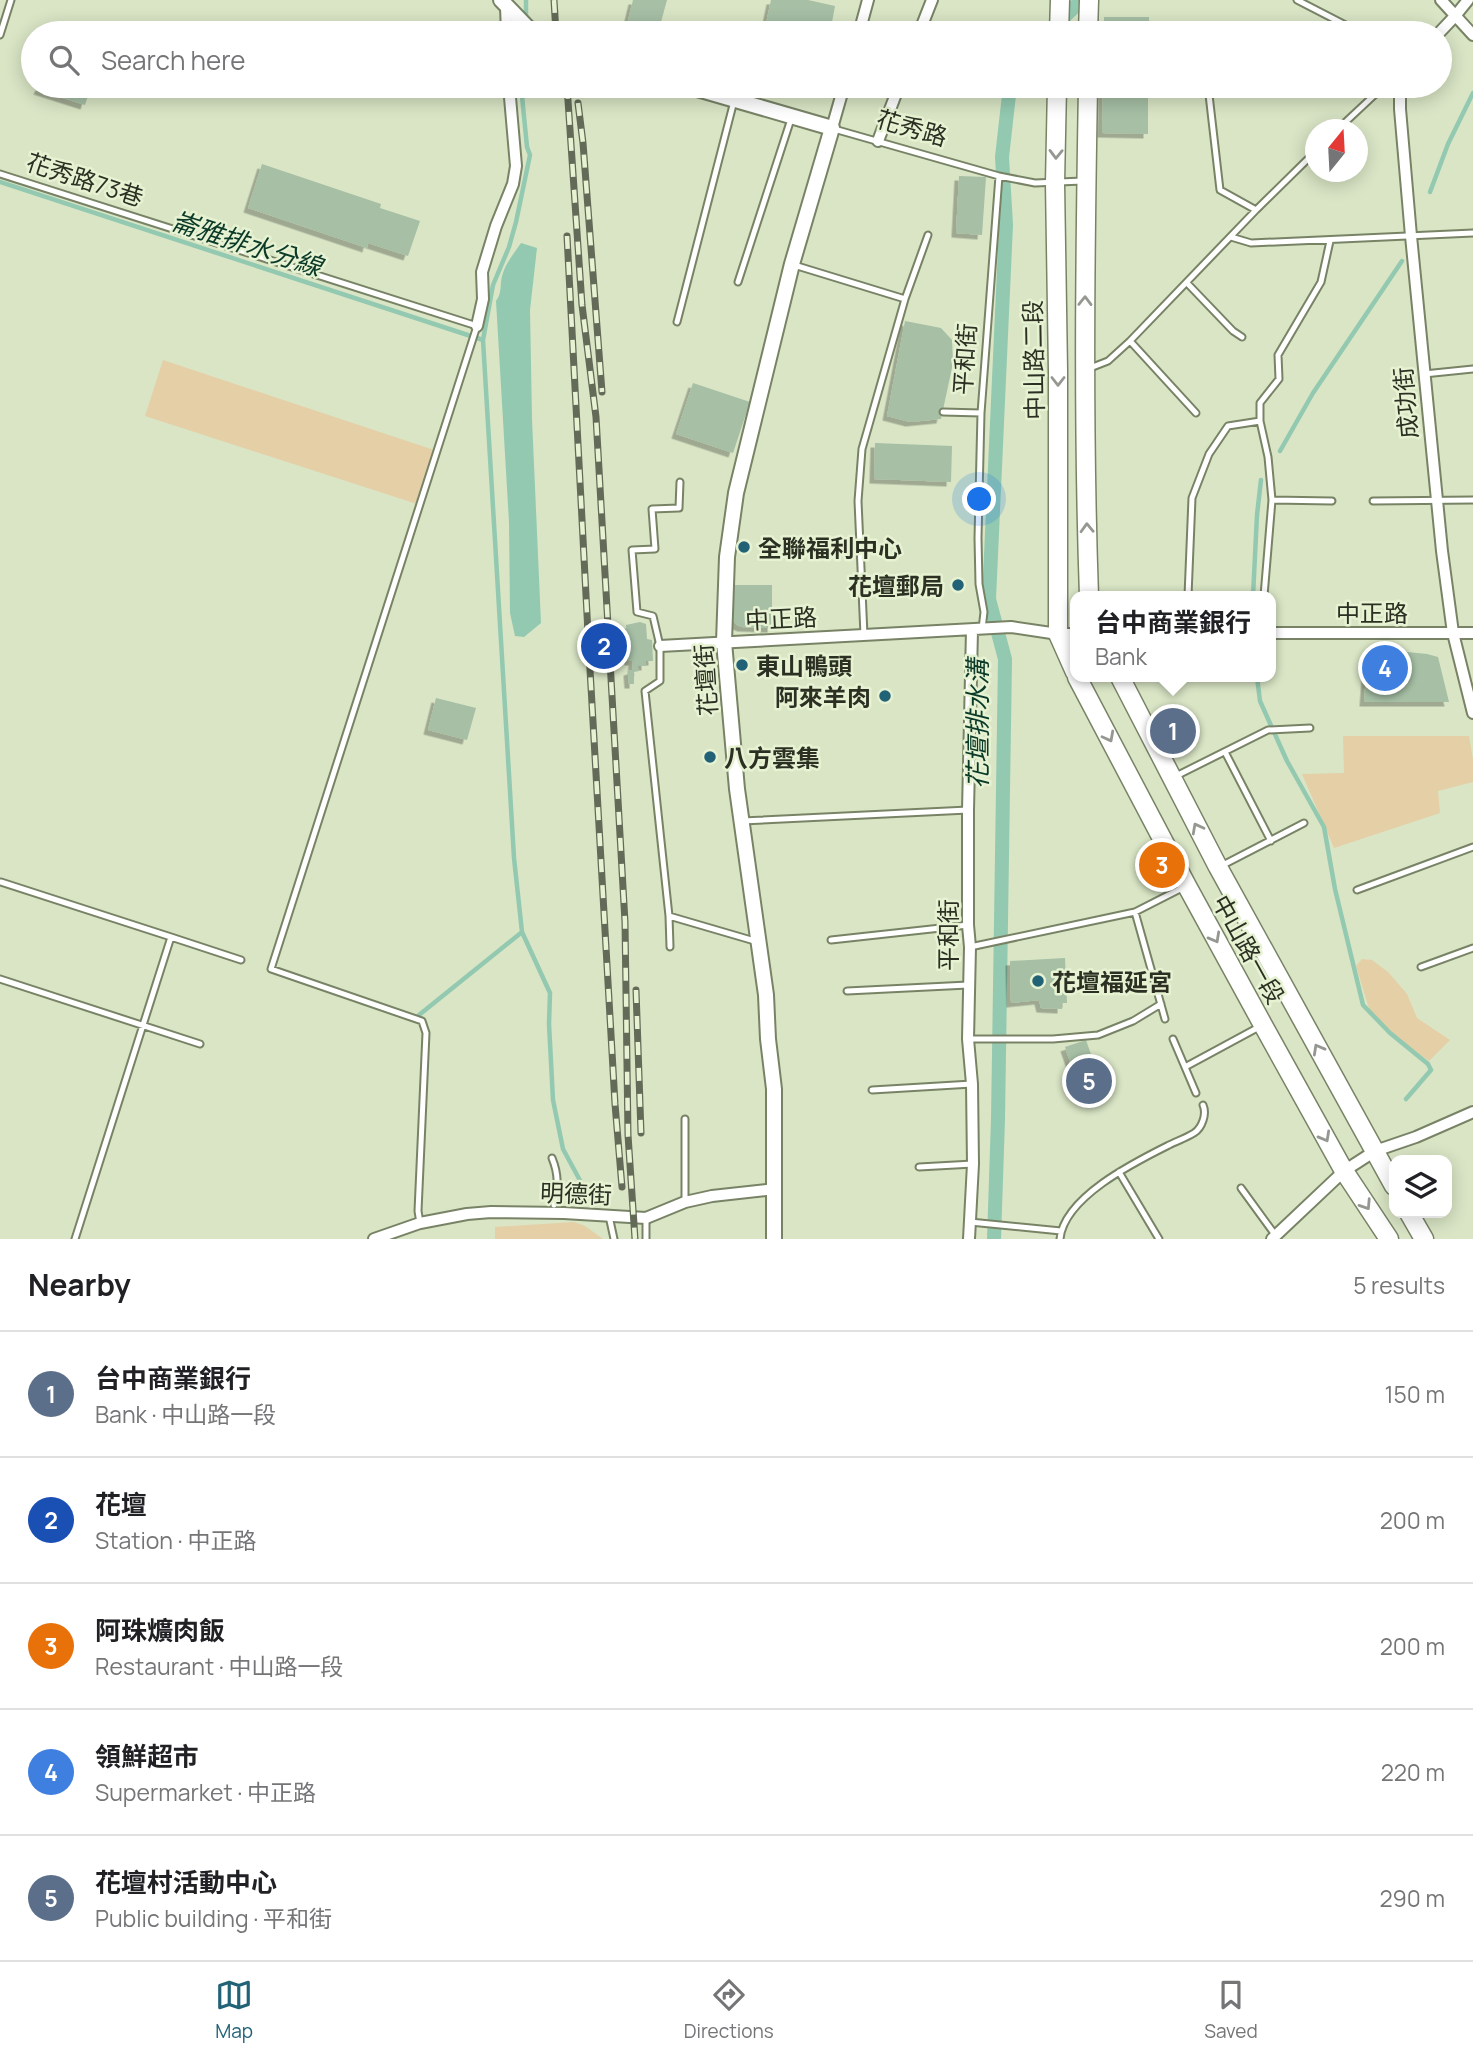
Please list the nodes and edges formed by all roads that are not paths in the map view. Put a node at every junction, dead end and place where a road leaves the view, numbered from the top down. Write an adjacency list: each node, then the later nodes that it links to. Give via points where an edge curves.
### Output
1 (11, 0): 17 (lane)
2 (868, 0): 12 (street)
3 (932, 0): 13 (street)
4 (1059, 0): 14 (main road)
5 (1297, 0): 15 (lane)
6 (1441, 0): 9 (street)
7 (1468, 0): 9 (street)
8 (503, 3): 10 (street); 11 (street)
9 (1457, 15): 16 (street); 18 (street)
10 (505, 21)
11 (521, 21)
12 (862, 21)
13 (924, 21)
14 (1059, 21)
15 (1338, 21)
16 (1451, 21)
17 (0, 35)
18 (1473, 35)
19 (510, 98): 49 (street, via 516,166 482,272)
20 (728, 98): 28 (street, 花秀路)
21 (841, 98): 31 (street)
22 (894, 98): 32 (street)
23 (1057, 98): 37 (main road, 中山路二段, one-way to 37)
24 (1088, 98): 36 (main road, 中山路二段)
25 (1209, 98): 38 (lane, via 1220,190)
26 (1371, 98): 30 (lane)
27 (1400, 98): 41 (street, 成功街)
28 (735, 100): 29 (street, 花秀路); 48 (lane)
29 (792, 116): 31 (street, 花秀路); 45 (lane)
30 (1349, 119)
31 (832, 128): 32 (lane, 花秀路); 44 (street, 花壇街)
32 (878, 141): 35 (lane, 花秀路)
33 (1305, 161): 38 (lane)
34 (0, 174): 49 (lane, 花秀路73巷)
35 (999, 176): 37 (lane, 花秀路); 56 (lane, 平和街)
36 (1086, 180): 37 (lane, 花秀路); 53 (main road, 中山路二段, one-way to 36)
37 (1055, 183): 72 (main road, 中山路二段, one-way to 72)
38 (1255, 210): 42 (lane)
39 (1473, 233): 41 (lane)
40 (928, 235): 47 (lane)
41 (1411, 236): 43 (lane); 54 (street, 成功街)
42 (1231, 237): 43 (lane, via 1251,243); 46 (lane)
43 (1330, 240): 58 (lane, via 1321,282 1278,355 1279,379 1260,403)
44 (792, 264): 47 (lane); 74 (street, 花壇街, via 736,493 727,557)
45 (738, 282)
46 (1187, 283): 50 (lane); 51 (lane)
47 (905, 299): 73 (lane, via 862,449 858,501)
48 (677, 322)
49 (477, 326): 134 (lane, via 271,969 422,1021 426,1033)
50 (1242, 337)
51 (1130, 341): 53 (lane, via 1108,361); 57 (lane)
52 (1473, 369): 54 (lane)
53 (1084, 371): 65 (main road, 中山路二段, one-way to 53)
54 (1424, 374): 61 (street, 成功街)
55 (943, 412): 56 (lane)
56 (981, 413): 68 (lane, 平和街)
57 (1196, 413)
58 (1260, 421): 60 (lane); 66 (lane, via 1228,426 1209,454 1192,498)
59 (680, 482): 75 (lane, via 680,508 652,509 655,550 632,550 637,612 653,616)
60 (1272, 500): 63 (lane); 67 (lane)
61 (1437, 500): 62 (lane); 64 (lane); 69 (street, 成功街)
62 (1473, 500)
63 (1332, 501)
64 (1373, 501)
65 (1090, 591)
66 (1188, 591)
67 (1264, 591)
68 (981, 629): 72 (street, 中正路, via 1011,627); 73 (street, 中正路); 82 (street, 平和街)
69 (1453, 632): 70 (street, 中正路); 71 (street, 中正路); 78 (street, 成功街)
70 (1276, 633)
71 (1473, 633)
72 (1066, 634)
73 (864, 635): 74 (street, 中正路)
74 (724, 642): 75 (street, 中正路); 83 (street, 花壇街)
75 (660, 646): 92 (lane, via 660,681 645,691)
76 (1080, 682): 89 (main road, 中山路一段, one-way to 89)
77 (1123, 682): 81 (main road, 中山路一段)
78 (1473, 713)
79 (1310, 728): 80 (lane, via 1268,730)
80 (1225, 752): 81 (lane); 85 (lane)
81 (1171, 778): 87 (main road, 中山路一段, one-way to 81)
82 (968, 810): 83 (lane); 93 (street, 平和街)
83 (741, 821): 96 (street, 花壇街)
84 (1304, 823): 85 (lane)
85 (1271, 841): 87 (lane)
86 (1473, 848): 90 (lane)
87 (1218, 867): 119 (main road, 中山路一段, one-way to 87)
88 (1, 882): 94 (lane)
89 (1186, 886): 91 (lane); 108 (main road, 中山路一段, one-way to 108)
90 (1357, 890)
91 (1135, 912): 98 (lane); 105 (lane)
92 (669, 916): 96 (lane); 97 (lane)
93 (968, 925): 95 (lane); 98 (street, 平和街)
94 (171, 937): 100 (lane); 107 (lane)
95 (831, 940)
96 (758, 942): 127 (street, 花壇街, via 774,1089)
97 (670, 947)
98 (970, 947): 103 (street, 平和街)
99 (1473, 948): 101 (lane)
100 (241, 960)
101 (1421, 967)
102 (0, 979): 107 (lane)
103 (968, 985): 104 (lane); 109 (street, 平和街)
104 (847, 991)
105 (1161, 1004): 106 (lane); 109 (lane, via 1098,1035)
106 (1165, 1019)
107 (143, 1025): 111 (lane); 138 (lane)
108 (1263, 1025): 112 (lane); 123 (main road, 中山路一段, one-way to 123)
109 (968, 1039): 113 (street, 平和街)
110 (1173, 1039): 112 (lane)
111 (200, 1044)
112 (1185, 1067): 115 (lane)
113 (972, 1084): 114 (lane); 121 (street, 平和街)
114 (872, 1090)
115 (1196, 1093)
116 (1203, 1105): 124 (lane, via 1205,1116 1196,1132)
117 (1473, 1112): 119 (street)
118 (685, 1119): 128 (lane)
119 (1375, 1151): 123 (street); 125 (main road, 中山路一段)
120 (552, 1158): 129 (lane, via 559,1183)
121 (973, 1164): 122 (lane); 133 (street, 平和街)
122 (919, 1167)
123 (1344, 1171): 137 (street); 146 (main road, 中山路一段, one-way to 146)
124 (1119, 1172): 135 (lane, via 1076,1204); 145 (lane)
125 (1389, 1177)
126 (1241, 1188): 137 (lane)
127 (775, 1189): 128 (street, 明德街); 142 (street, 花壇街)
128 (685, 1202): 131 (street, 明德街)
129 (554, 1205)
130 (608, 1216): 131 (street, 明德街); 134 (street, 明德街, via 491,1212); 140 (lane)
131 (646, 1218): 141 (lane)
132 (1412, 1218): 147 (main road)
133 (970, 1222): 135 (lane); 143 (street, 平和街)
134 (420, 1223): 136 (street, 明德街)
135 (1061, 1231): 144 (lane)
136 (388, 1236): 139 (street, 明德街)
137 (1274, 1238)
138 (75, 1239)
139 (373, 1239)
140 (614, 1239)
141 (646, 1239)
142 (774, 1239)
143 (969, 1239)
144 (1060, 1239)
145 (1159, 1239)
146 (1389, 1239)
147 (1424, 1239)

